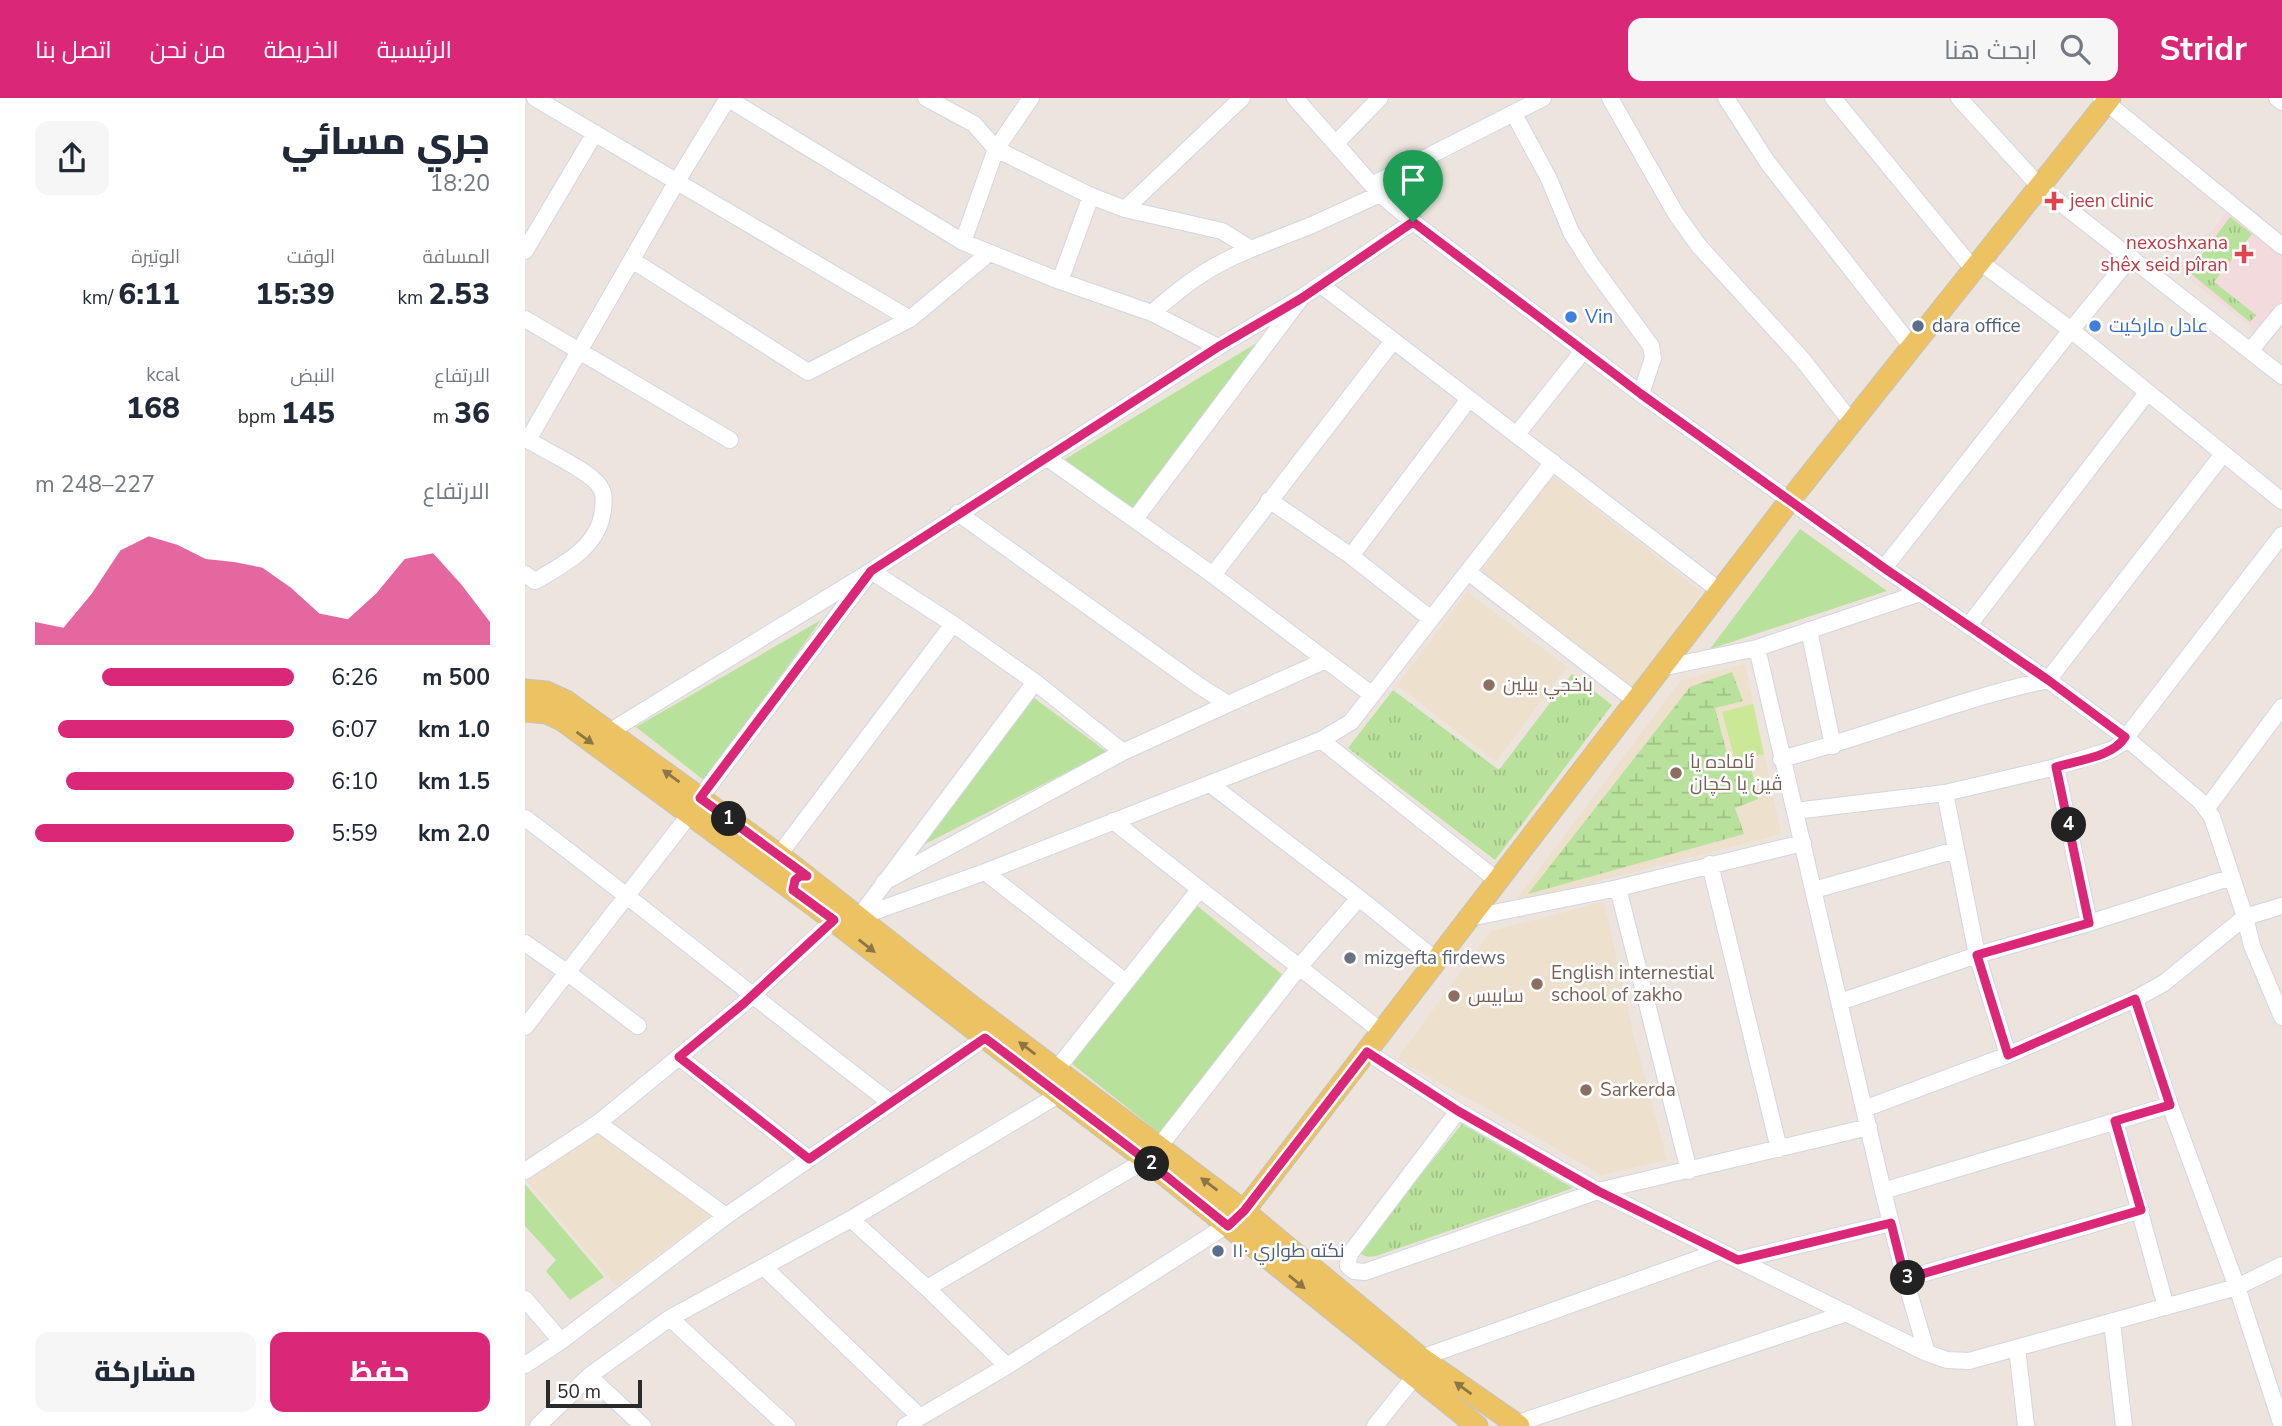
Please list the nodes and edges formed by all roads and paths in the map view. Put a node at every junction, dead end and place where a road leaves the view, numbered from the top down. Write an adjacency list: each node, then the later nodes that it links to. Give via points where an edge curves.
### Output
1 (535, 98): 17 (street)
2 (728, 98): 20 (street); 26 (street)
3 (926, 98): 19 (street, via 974,124)
4 (1031, 98): 19 (street)
5 (1242, 98): 24 (street)
6 (1295, 98): 18 (street)
7 (1380, 98): 18 (street)
8 (1543, 98): 16 (street)
9 (1610, 98): 52 (street, via 1699,246 1802,359)
10 (1726, 98): 44 (street, via 1768,163)
11 (1833, 98): 33 (street)
12 (1959, 98): 21 (street)
13 (2277, 98): 15 (street)
14 (2106, 100): 21 (main road); 27 (street)
15 (2282, 102)
16 (1514, 114): 22 (street); 50 (street, via 1571,232 1651,346 1653,358)
17 (595, 133): 20 (street); 29 (street)
18 (1336, 142): 22 (street)
19 (996, 149): 23 (street); 26 (street)
20 (677, 181): 32 (street); 40 (street)
21 (2039, 187): 31 (street); 33 (main road)
22 (1376, 189): 25 (street); 28 (street, via 1312,225)
23 (1091, 196): 24 (street); 34 (street)
24 (1125, 209): 28 (street, via 1222,231)
25 (1413, 222): 35 (street); 46 (street)
26 (963, 242): 30 (street)
27 (2282, 246)
28 (1251, 249): 38 (street, via 1194,277)
29 (525, 251)
30 (989, 253): 34 (street); 40 (street)
31 (2131, 257): 41 (street); 47 (street)
32 (632, 260): 40 (street, via 809,372); 45 (street)
33 (1977, 266): 41 (street); 44 (main road)
34 (1061, 281): 38 (street)
35 (1321, 285): 36 (street); 42 (street)
36 (1302, 298): 43 (street); 63 (street)
37 (2282, 312): 47 (street)
38 (1152, 313): 43 (street)
39 (525, 319): 45 (street)
40 (910, 319)
41 (2071, 330): 49 (street); 66 (street)
42 (1393, 341): 51 (street); 59 (street)
43 (1218, 347): 57 (street)
44 (1912, 347): 52 (main road)
45 (579, 350): 54 (street); 55 (street)
46 (1583, 351): 50 (street); 53 (street)
47 (2250, 351): 48 (street)
48 (2282, 376)
49 (2147, 393): 56 (street); 75 (street)
50 (1641, 394): 60 (street)
51 (1469, 399): 53 (street); 65 (street)
52 (1852, 423): 60 (main road)
53 (1517, 434): 58 (street)
54 (526, 439): 69 (street, via 589,476 604,496 602,518 575,558 535,581)
55 (730, 440)
56 (2223, 454): 61 (street); 80 (street)
57 (1046, 457): 62 (street); 63 (street)
58 (1553, 461): 68 (street); 71 (street)
59 (1269, 500): 65 (street); 70 (street)
60 (1790, 500): 66 (street); 71 (main road)
61 (2282, 501)
62 (958, 513): 67 (street); 84 (street)
63 (1135, 519): 70 (street)
64 (2282, 535): 88 (street)
65 (1351, 556): 73 (street)
66 (1884, 568): 72 (street)
67 (871, 571): 74 (street); 87 (street); 96 (street)
68 (1468, 572): 73 (street); 83 (street)
69 (525, 574)
70 (1213, 575): 78 (street)
71 (1720, 591): 79 (main road)
72 (1920, 593): 75 (street); 76 (street)
73 (1431, 619): 82 (street)
74 (953, 624): 81 (street); 103 (street)
75 (1969, 625): 80 (street)
76 (1809, 630): 77 (street); 90 (street)
77 (1756, 648): 79 (street); 92 (street)
78 (1326, 660): 82 (street); 84 (street)
79 (1661, 668): 83 (main road)
80 (2048, 680): 88 (street); 90 (street)
81 (1035, 682): 91 (street); 108 (street)
82 (1371, 694): 89 (street, via 1351,722)
83 (1636, 701): 107 (main road)
84 (1227, 704): 91 (street)
85 (526, 707): 87 (main road, via 556,696); 96 (main road, one-way to 96, via 562,720)
86 (2282, 707): 97 (street)
87 (609, 732): 96 (main road, one-way to 87)
88 (2125, 737): 93 (street, via 2111,750); 97 (street)
89 (1321, 740): 94 (street); 107 (street)
90 (1833, 746): 92 (street)
91 (1123, 752): 108 (street)
92 (1781, 759): 98 (street)
93 (2056, 767): 95 (street); 120 (street)
94 (1210, 784): 100 (street); 114 (street)
95 (1945, 793): 98 (street); 102 (street)
96 (695, 806): 103 (main road); 113 (street)
97 (2207, 808): 106 (street)
98 (1795, 811): 101 (street)
99 (525, 818): 113 (street)
100 (1113, 821): 105 (street); 111 (street)
101 (1803, 843): 104 (street); 112 (street)
102 (1956, 850): 112 (street); 122 (street)
103 (779, 863): 109 (main road)
104 (1710, 864): 110 (street); 147 (street)
105 (985, 872): 116 (street); 126 (street)
106 (2232, 877): 117 (street); 120 (street)
107 (1498, 881): 118 (main road)
108 (884, 882): 116 (street)
109 (800, 883): 116 (main road); 119 (main road)
110 (1618, 888): 118 (street); 151 (street)
111 (1199, 890): 124 (street); 126 (street)
112 (1814, 890): 129 (street)
113 (628, 895): 125 (street); 127 (street)
114 (1359, 898): 123 (street); 124 (street)
115 (2282, 906): 117 (street)
116 (859, 917): 138 (main road, one-way to 116)
117 (2245, 917): 128 (street, via 2165,983); 130 (street)
118 (1469, 918): 123 (main road)
119 (834, 920): 127 (street); 134 (main road, one-way to 134)
120 (2089, 923): 122 (street)
121 (525, 943): 125 (street)
122 (1977, 955): 129 (street); 136 (street)
123 (1437, 961): 133 (main road)
124 (1299, 967): 133 (street); 148 (street)
125 (568, 973): 131 (street); 132 (street)
126 (1126, 982): 138 (street)
127 (751, 995): 137 (street); 140 (street)
128 (2135, 999): 136 (street); 141 (street)
129 (1840, 1002): 142 (street)
130 (2282, 1017)
131 (638, 1026)
132 (525, 1027)
133 (1382, 1032): 135 (main road)
134 (985, 1038): 139 (main road); 140 (street)
135 (1367, 1052): 143 (street); 155 (main road)
136 (2008, 1055): 142 (street)
137 (679, 1057): 145 (street); 149 (street)
138 (1056, 1070): 148 (main road)
139 (1060, 1094): 148 (main road); 157 (street)
140 (891, 1103): 149 (street)
141 (2170, 1105): 144 (street); 166 (street)
142 (1864, 1109): 146 (street)
143 (1458, 1111): 152 (street); 152 (street, via 1349,1255 1348,1266 1354,1271 1365,1272)
144 (2115, 1121): 153 (street); 154 (street)
145 (598, 1123): 150 (street); 156 (street)
146 (1869, 1127): 147 (street); 153 (street)
147 (1779, 1149): 151 (street)
148 (1153, 1153): 155 (main road, one-way to 148); 159 (main road); 165 (street)
149 (809, 1159): 156 (street)
150 (525, 1171)
151 (1689, 1171): 152 (street)
152 (1598, 1191): 160 (street)
153 (1883, 1191): 158 (street)
154 (2141, 1210): 164 (street); 168 (street)
155 (1244, 1211): 159 (street); 177 (main road)
156 (726, 1216): 172 (street)
157 (851, 1219): 163 (street); 165 (street)
158 (1891, 1223): 161 (street); 164 (street)
159 (1228, 1226): 176 (street); 177 (main road, one-way to 177)
160 (1720, 1251): 161 (street); 177 (street)
161 (1738, 1260): 169 (street)
162 (2282, 1265): 166 (street)
163 (764, 1267): 170 (street); 179 (street)
164 (1905, 1279): 174 (street)
165 (927, 1287): 176 (street)
166 (2237, 1287): 168 (street); 189 (street)
167 (525, 1299): 172 (street)
168 (2166, 1307): 171 (street)
169 (1847, 1313): 174 (street); 180 (street)
170 (670, 1318): 178 (street); 183 (street)
171 (2112, 1322): 173 (street); 188 (street)
172 (561, 1341): 175 (street)
173 (2017, 1348): 174 (street, via 1958,1362); 187 (street)
174 (1927, 1353)
175 (525, 1365)
176 (1007, 1366): 179 (street)
177 (1418, 1367): 180 (main road, one-way to 177); 185 (street); 186 (main road)
178 (589, 1377): 181 (street); 182 (street)
179 (920, 1417): 184 (street)
180 (1517, 1425)
181 (538, 1426)
182 (643, 1426)
183 (787, 1426)
184 (905, 1426)
185 (1375, 1426)
186 (1477, 1426)
187 (2026, 1426)
188 (2124, 1426)
189 (2282, 1426)

